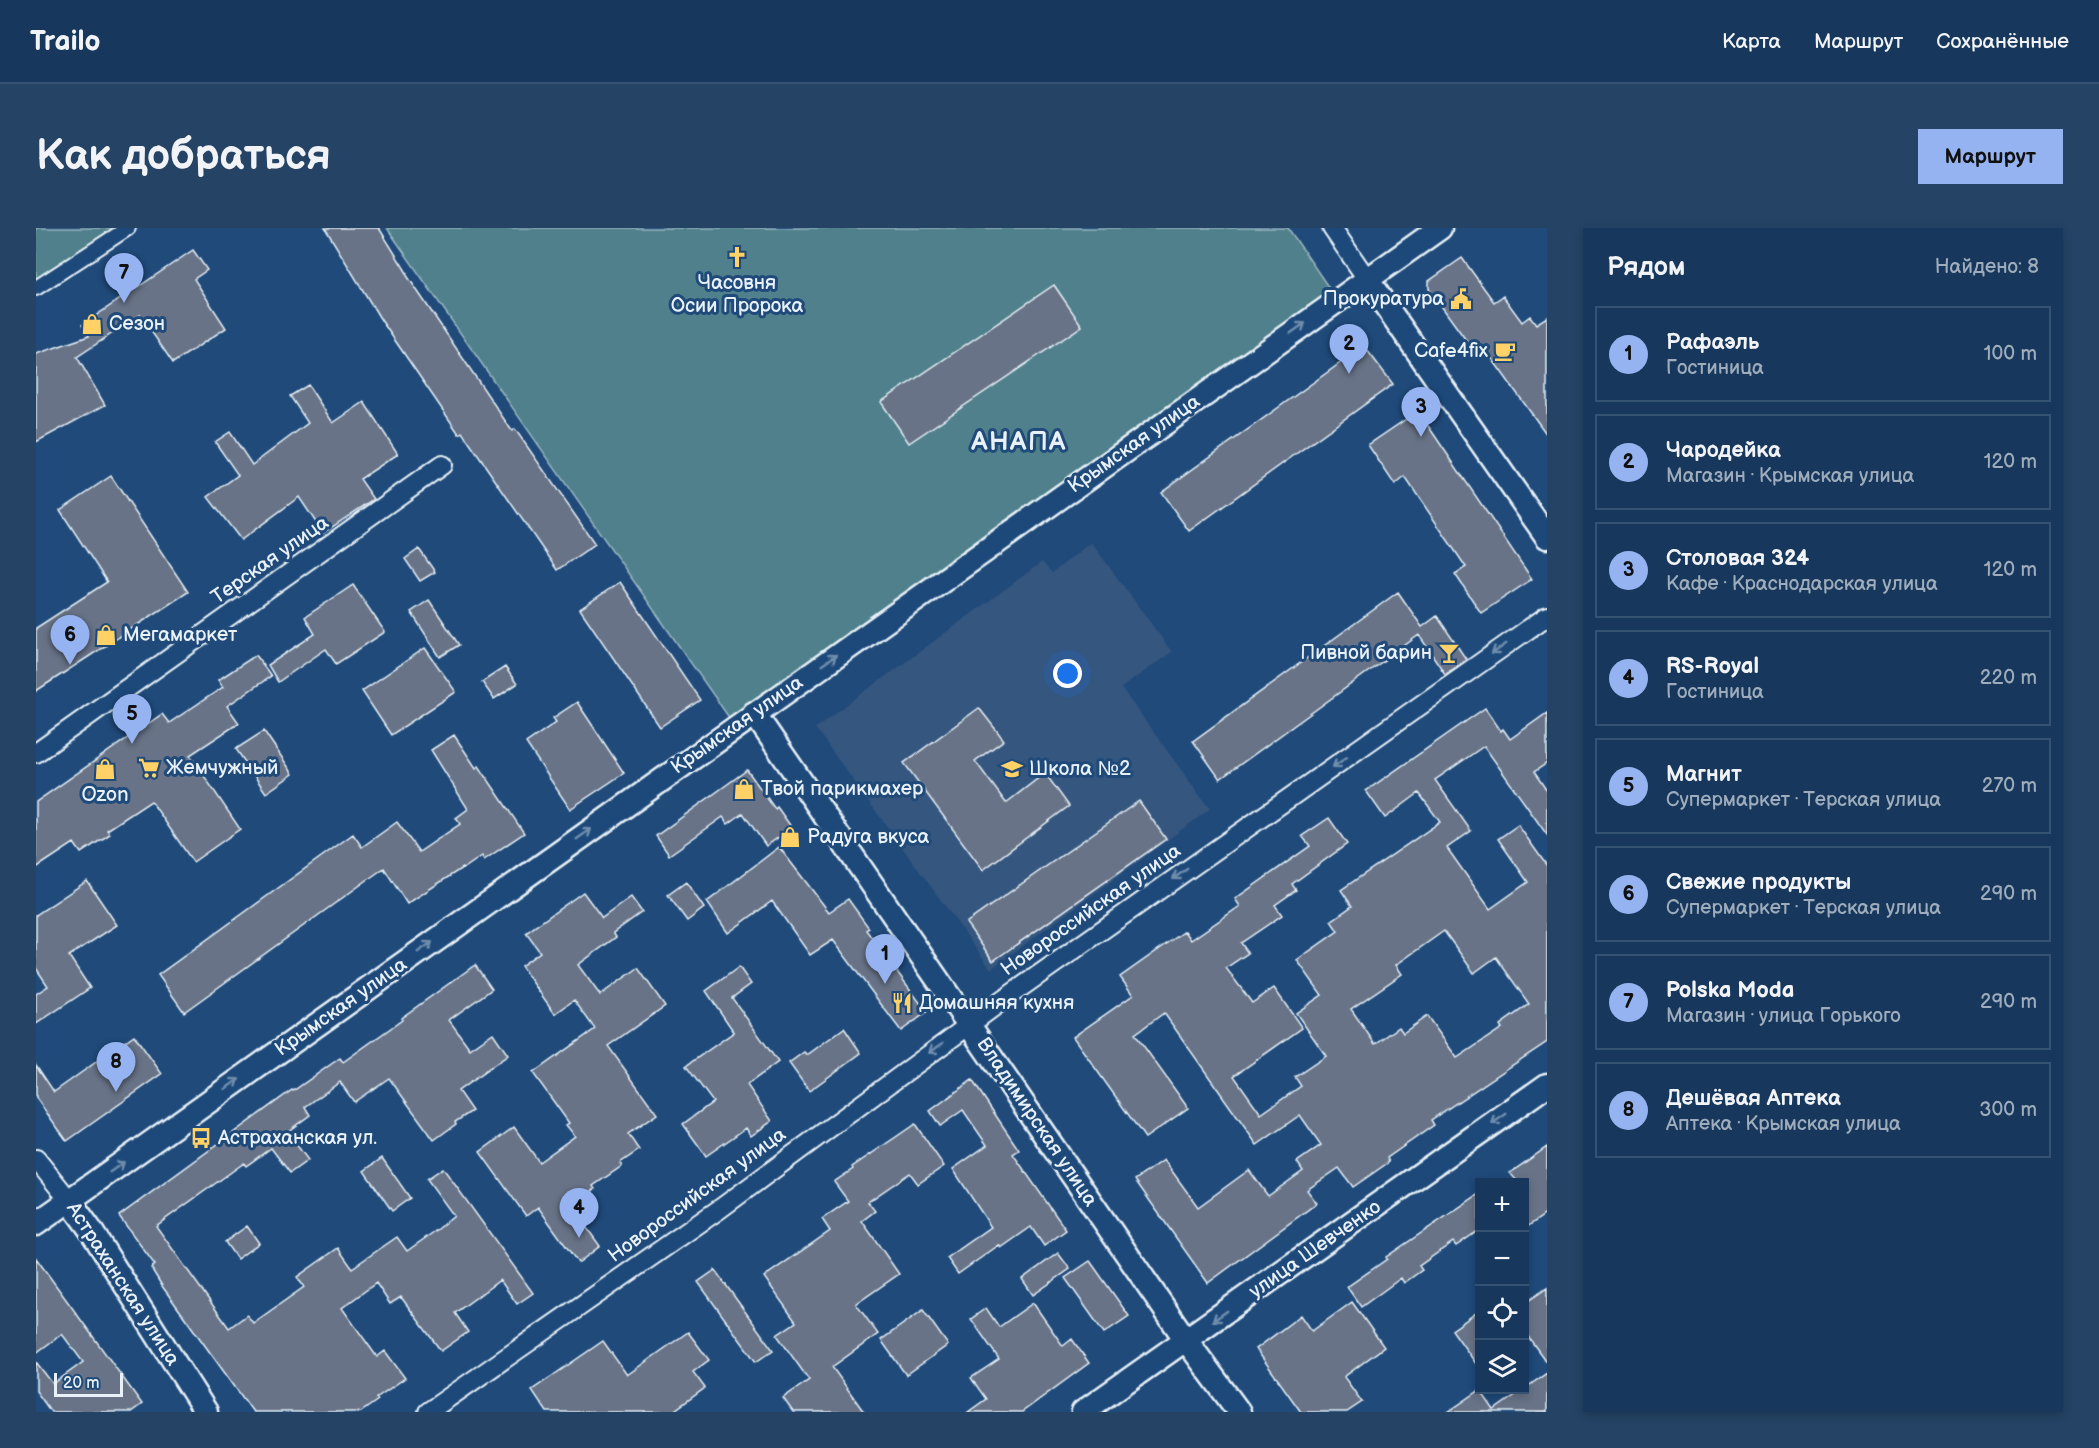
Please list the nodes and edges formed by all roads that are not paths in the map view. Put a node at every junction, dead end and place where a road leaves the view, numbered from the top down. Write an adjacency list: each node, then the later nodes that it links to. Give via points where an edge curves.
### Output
1 (128, 228): 5 (street)
2 (1332, 228): 4 (street)
3 (1440, 228): 4 (street, Крымская улица)
4 (1367, 279): 7 (street); 9 (street, Крымская улица, one-way to 4)
5 (36, 288)
6 (442, 465): 10 (street, Терская улица)
7 (1547, 537)
8 (1547, 616): 11 (street, Новороссийская улица, one-way to 11)
9 (754, 713): 11 (street, Владимирская улица); 14 (street, Крымская улица, one-way to 9)
10 (36, 753)
11 (970, 1025): 16 (street, Владимирская улица); 18 (street, Новороссийская улица, one-way to 18, via 721,1208)
12 (1547, 1085): 16 (street, улица Шевченко, one-way to 16)
13 (36, 1159): 14 (street, Астраханская улица)
14 (69, 1200): 15 (street, Крымская улица); 17 (street, Астраханская улица)
15 (36, 1224)
16 (1186, 1340): 19 (street, улица Шевченко); 20 (street, Владимирская улица)
17 (206, 1412)
18 (428, 1412)
19 (1083, 1412)
20 (1239, 1412)

